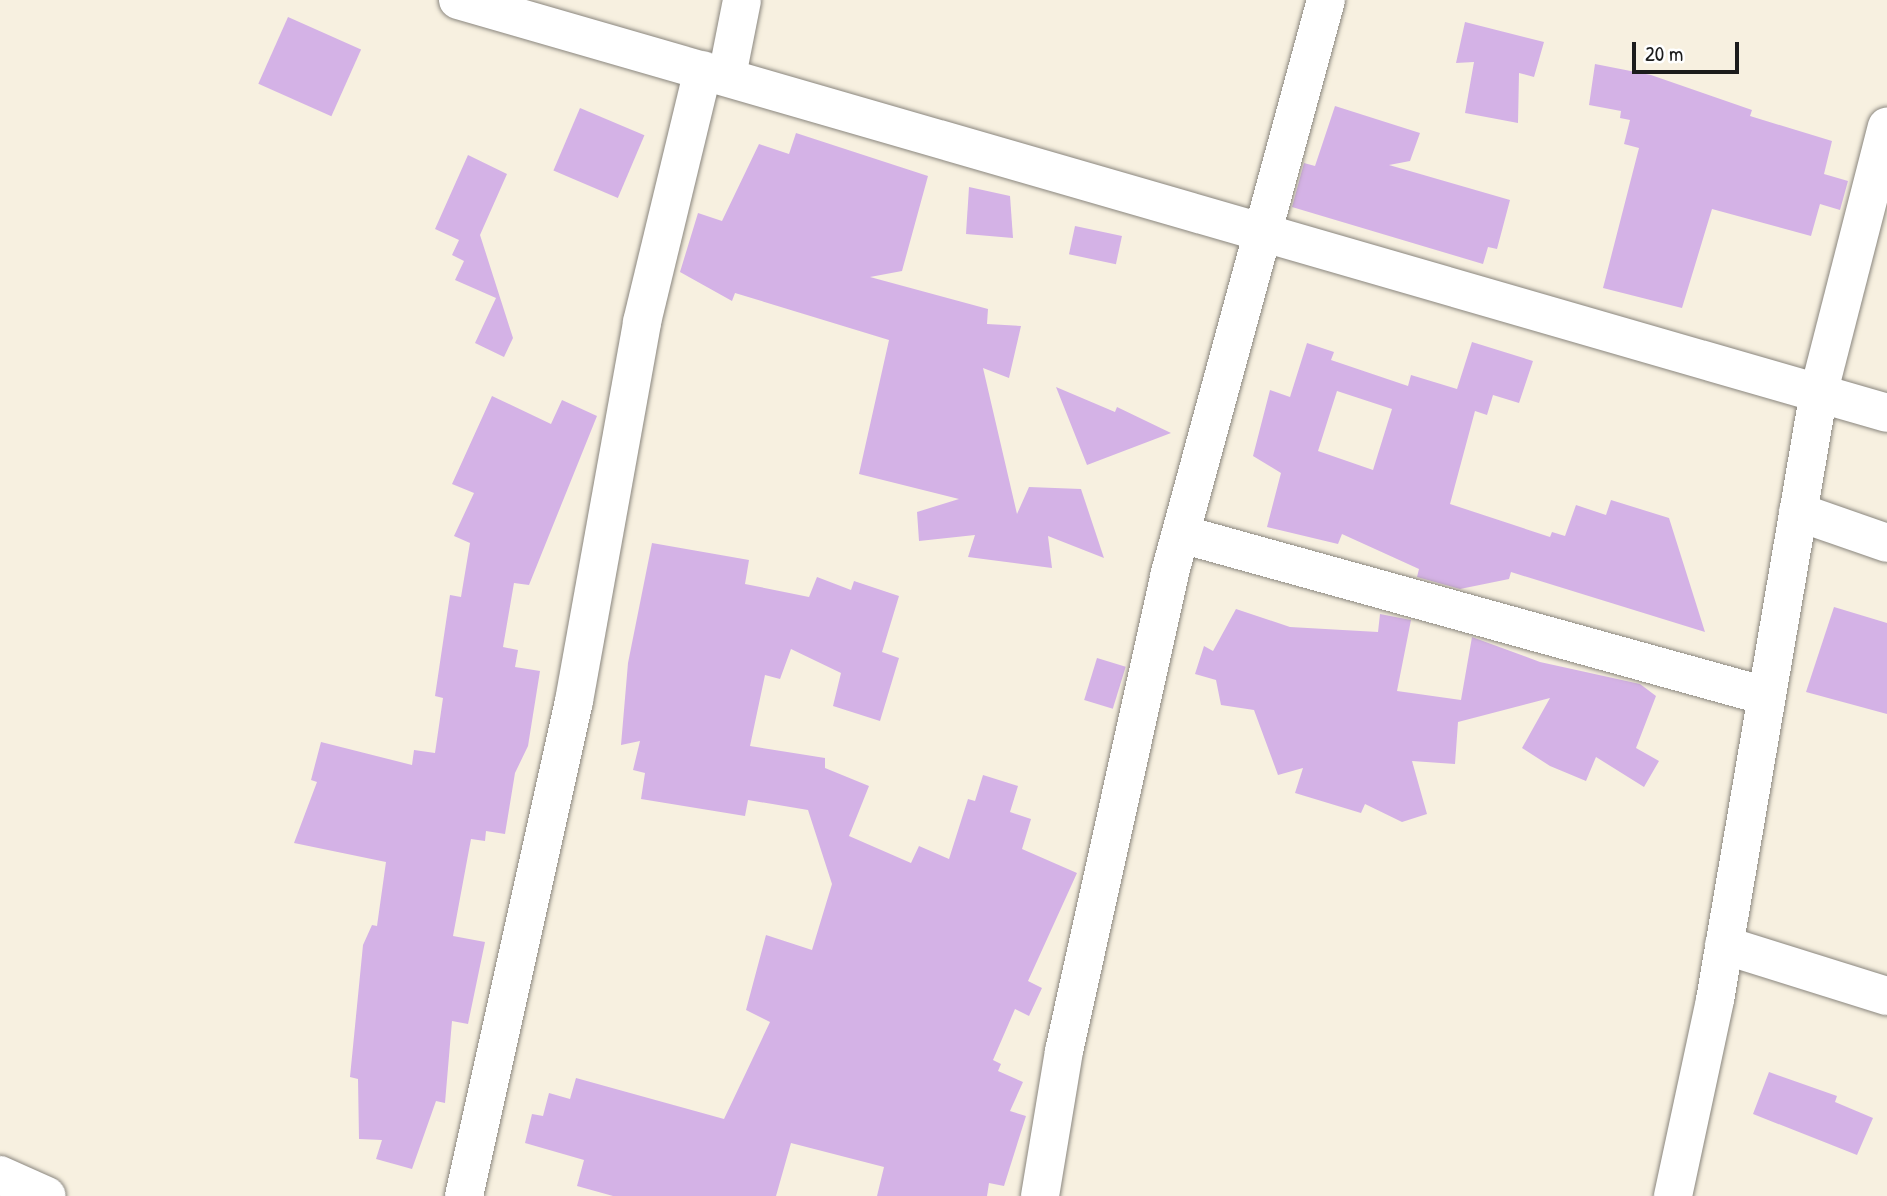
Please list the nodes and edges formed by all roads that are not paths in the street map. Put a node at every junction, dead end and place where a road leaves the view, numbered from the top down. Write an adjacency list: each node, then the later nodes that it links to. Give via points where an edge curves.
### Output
1 (458, 0): 4 (street)
2 (742, 0): 4 (street)
3 (1326, 0): 6 (street)
4 (715, 73): 6 (street); 17 (street, via 642,322 574,701)
5 (1887, 127): 7 (street)
6 (1261, 228): 7 (street); 10 (street)
7 (1819, 391): 8 (street); 9 (street)
8 (1887, 413)
9 (1798, 512): 11 (street); 12 (street)
10 (1181, 534): 12 (street); 18 (street, via 1063,1051)
11 (1887, 543)
12 (1766, 696): 13 (street)
13 (1724, 946): 14 (street); 19 (street)
14 (1887, 996)
15 (0, 1175): 16 (street)
16 (47, 1196)
17 (464, 1196)
18 (1040, 1196)
19 (1673, 1196)

